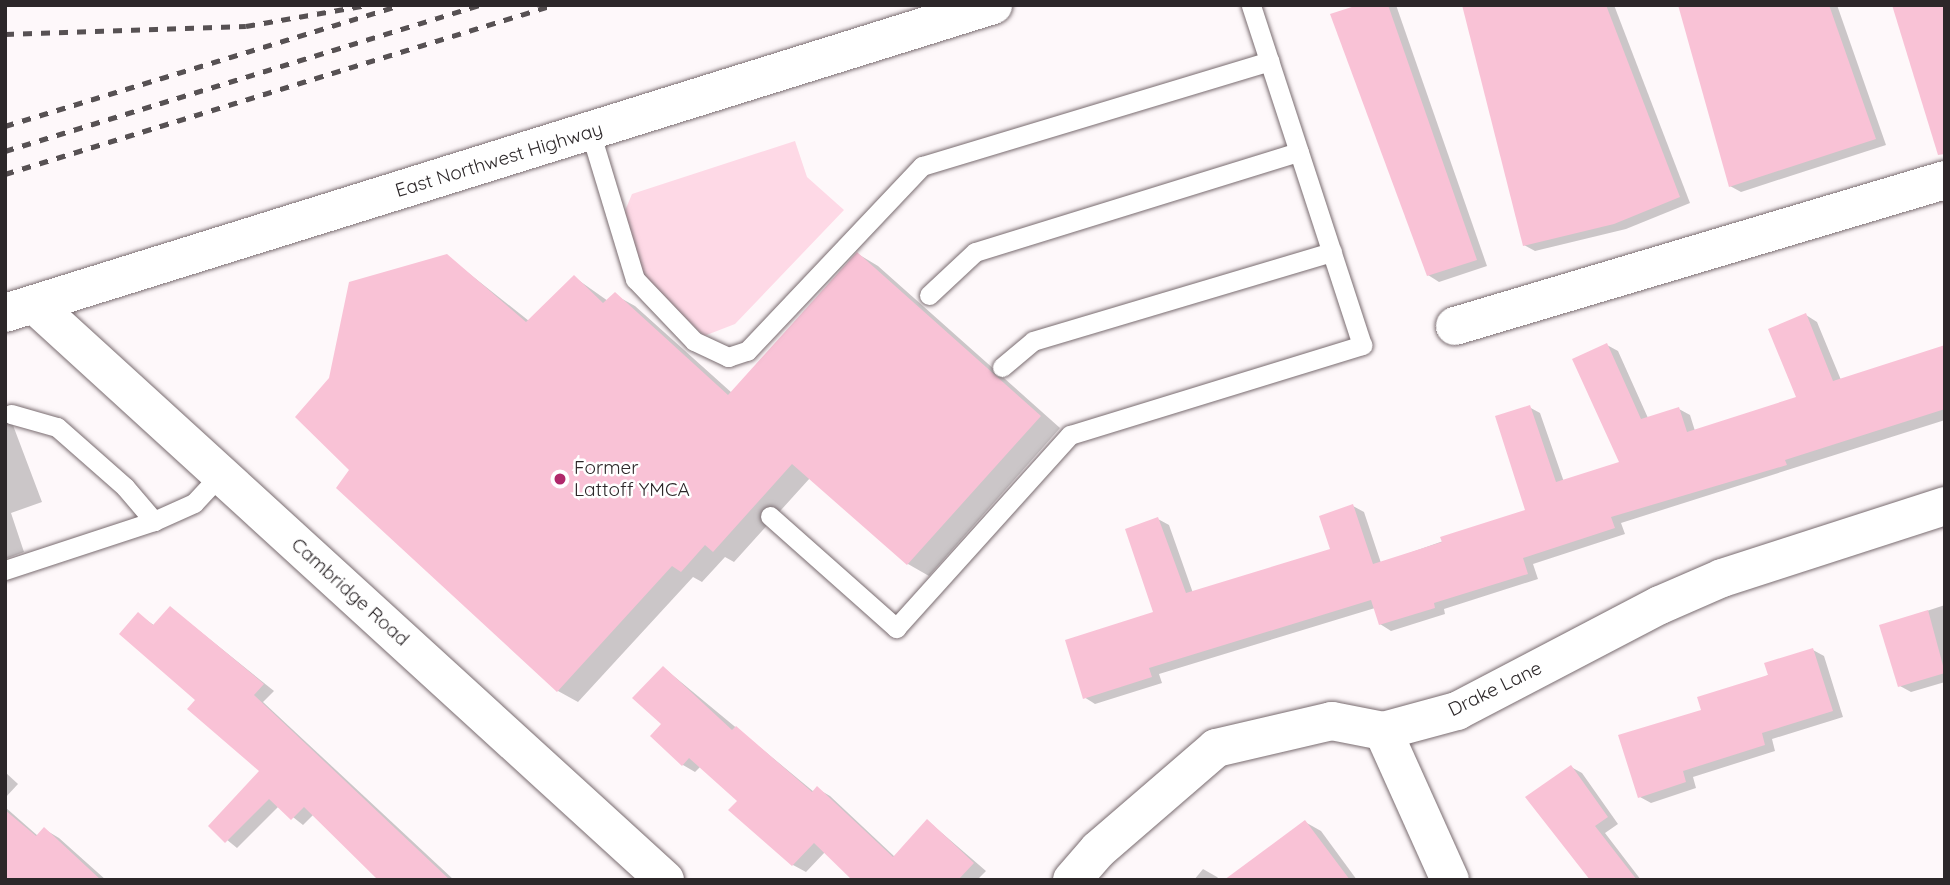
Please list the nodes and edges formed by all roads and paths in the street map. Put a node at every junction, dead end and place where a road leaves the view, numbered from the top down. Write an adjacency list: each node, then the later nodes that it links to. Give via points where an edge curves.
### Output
1 (993, 5): 4 (street, East Northwest Highway)
2 (1251, 5): 3 (lane)
3 (1269, 61): 4 (lane, via 922,166 747,351 728,357 694,341 635,279); 5 (lane)
4 (590, 131): 9 (street, East Northwest Highway)
5 (1299, 152): 7 (lane); 8 (lane, via 975,252)
6 (1945, 180): 10 (street)
7 (1332, 252): 11 (lane, via 1032,341); 15 (lane, via 1362,345 1070,435 896,628)
8 (929, 295)
9 (20, 309): 13 (street, Cambridge Road)
10 (1455, 326)
11 (1002, 367)
12 (11, 414): 16 (lane, via 57,427 125,487)
13 (220, 474): 16 (lane, via 194,503); 19 (street, Cambridge Road)
14 (1945, 506): 18 (street, Drake Lane, via 1722,578 1660,605 1457,711)
15 (770, 516)
16 (154, 521): 17 (lane)
17 (5, 569)
18 (1383, 731): 20 (street, Drake Lane, via 1332,721 1216,748 1098,850); 21 (street)
19 (665, 880)
20 (1072, 880)
21 (1450, 880)

